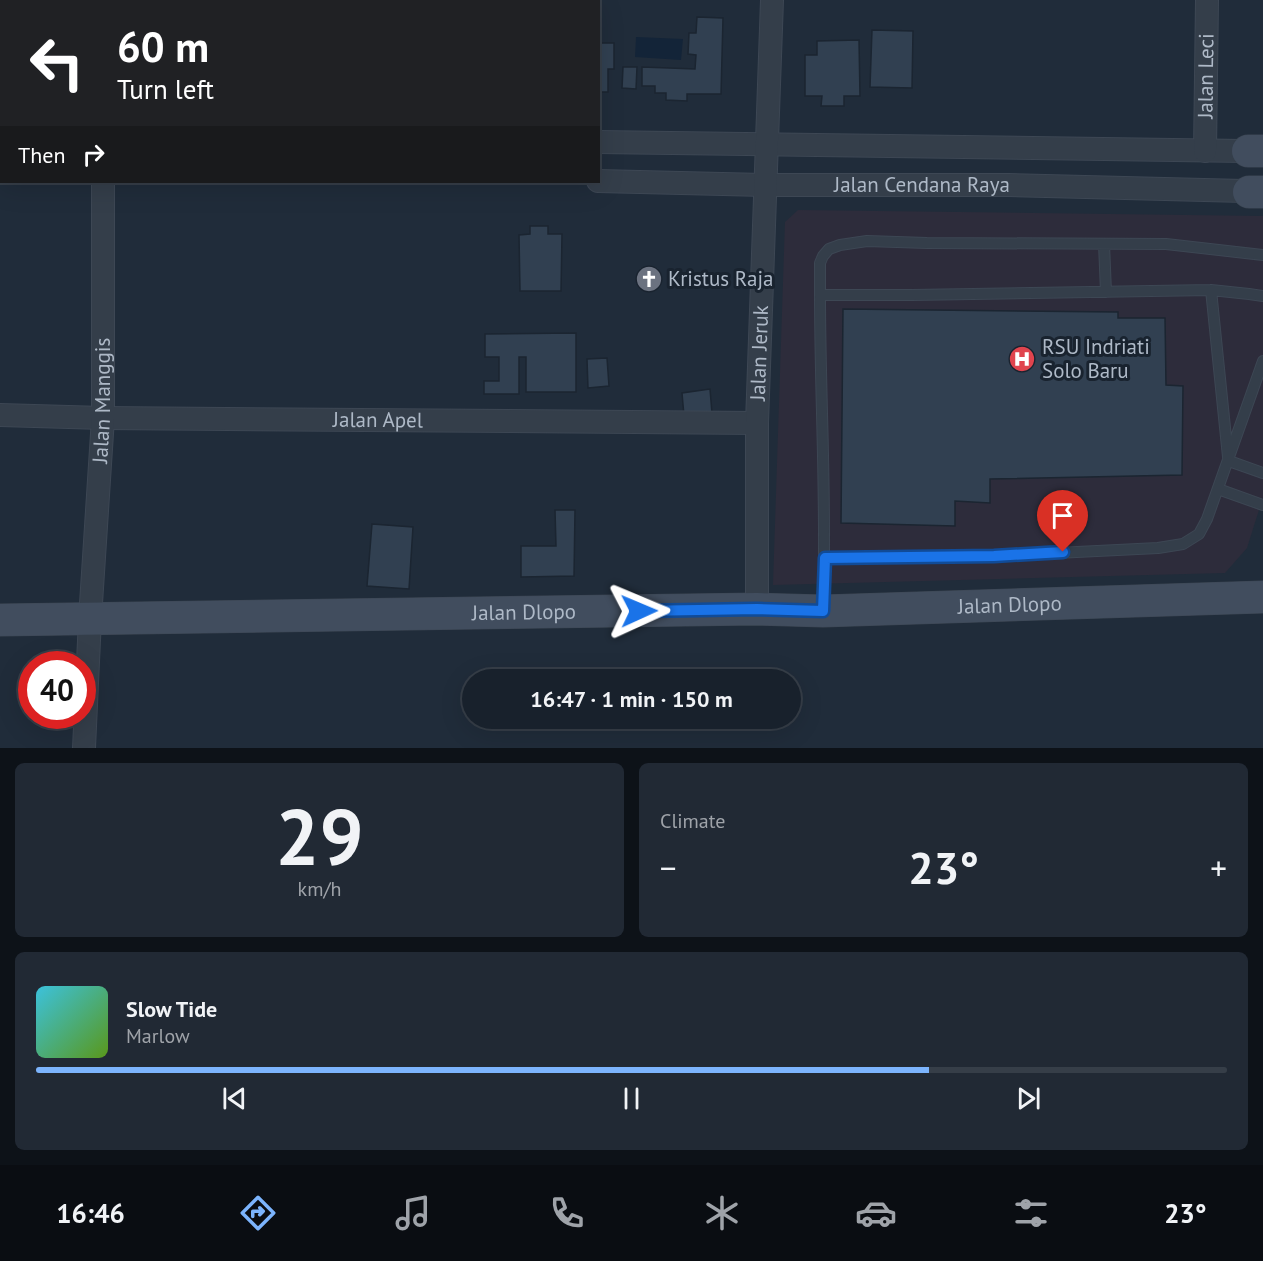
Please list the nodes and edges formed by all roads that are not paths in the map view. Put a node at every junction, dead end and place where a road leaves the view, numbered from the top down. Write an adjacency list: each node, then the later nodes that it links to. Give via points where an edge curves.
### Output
1 (772, 0): 4 (street, Jalan Jeruk)
2 (1207, 0): 5 (street, Jalan Leci)
3 (600, 142): 4 (street, Jalan Cendana Raya)
4 (767, 145): 5 (street, Jalan Cendana Raya); 9 (street, Jalan Jeruk)
5 (1206, 151): 6 (street, Jalan Cendana Raya)
6 (1252, 151)
7 (600, 181): 9 (street, Jalan Cendana Raya)
8 (103, 183): 19 (street, Jalan Manggis)
9 (766, 185): 10 (street, Jalan Cendana Raya, via 1008,185); 20 (street, Jalan Jeruk)
10 (1252, 192)
11 (1104, 244): 12 (lane, via 1166,244); 14 (lane); 15 (lane, via 840,244 829,249 820,263)
12 (1263, 255)
13 (1211, 290): 14 (lane); 16 (lane); 21 (lane)
14 (1106, 292): 15 (lane)
15 (820, 295): 25 (lane)
16 (1263, 296)
17 (1263, 360): 21 (lane)
18 (0, 415): 19 (street, Jalan Apel)
19 (103, 418): 20 (street, Jalan Apel); 29 (street, Jalan Manggis)
20 (757, 423): 26 (street, Jalan Jeruk)
21 (1229, 461): 22 (lane); 23 (lane)
22 (1263, 473)
23 (1218, 489): 24 (lane); 25 (lane, via 1199,534 1183,544 994,556)
24 (1263, 505)
25 (825, 558): 28 (lane)
26 (757, 597)
27 (1263, 597): 28 (street, Jalan Dlopo)
28 (823, 611): 29 (street, Jalan Dlopo)
29 (90, 619): 30 (street, Jalan Dlopo); 31 (street, Jalan Manggis)
30 (0, 620)
31 (84, 748)

